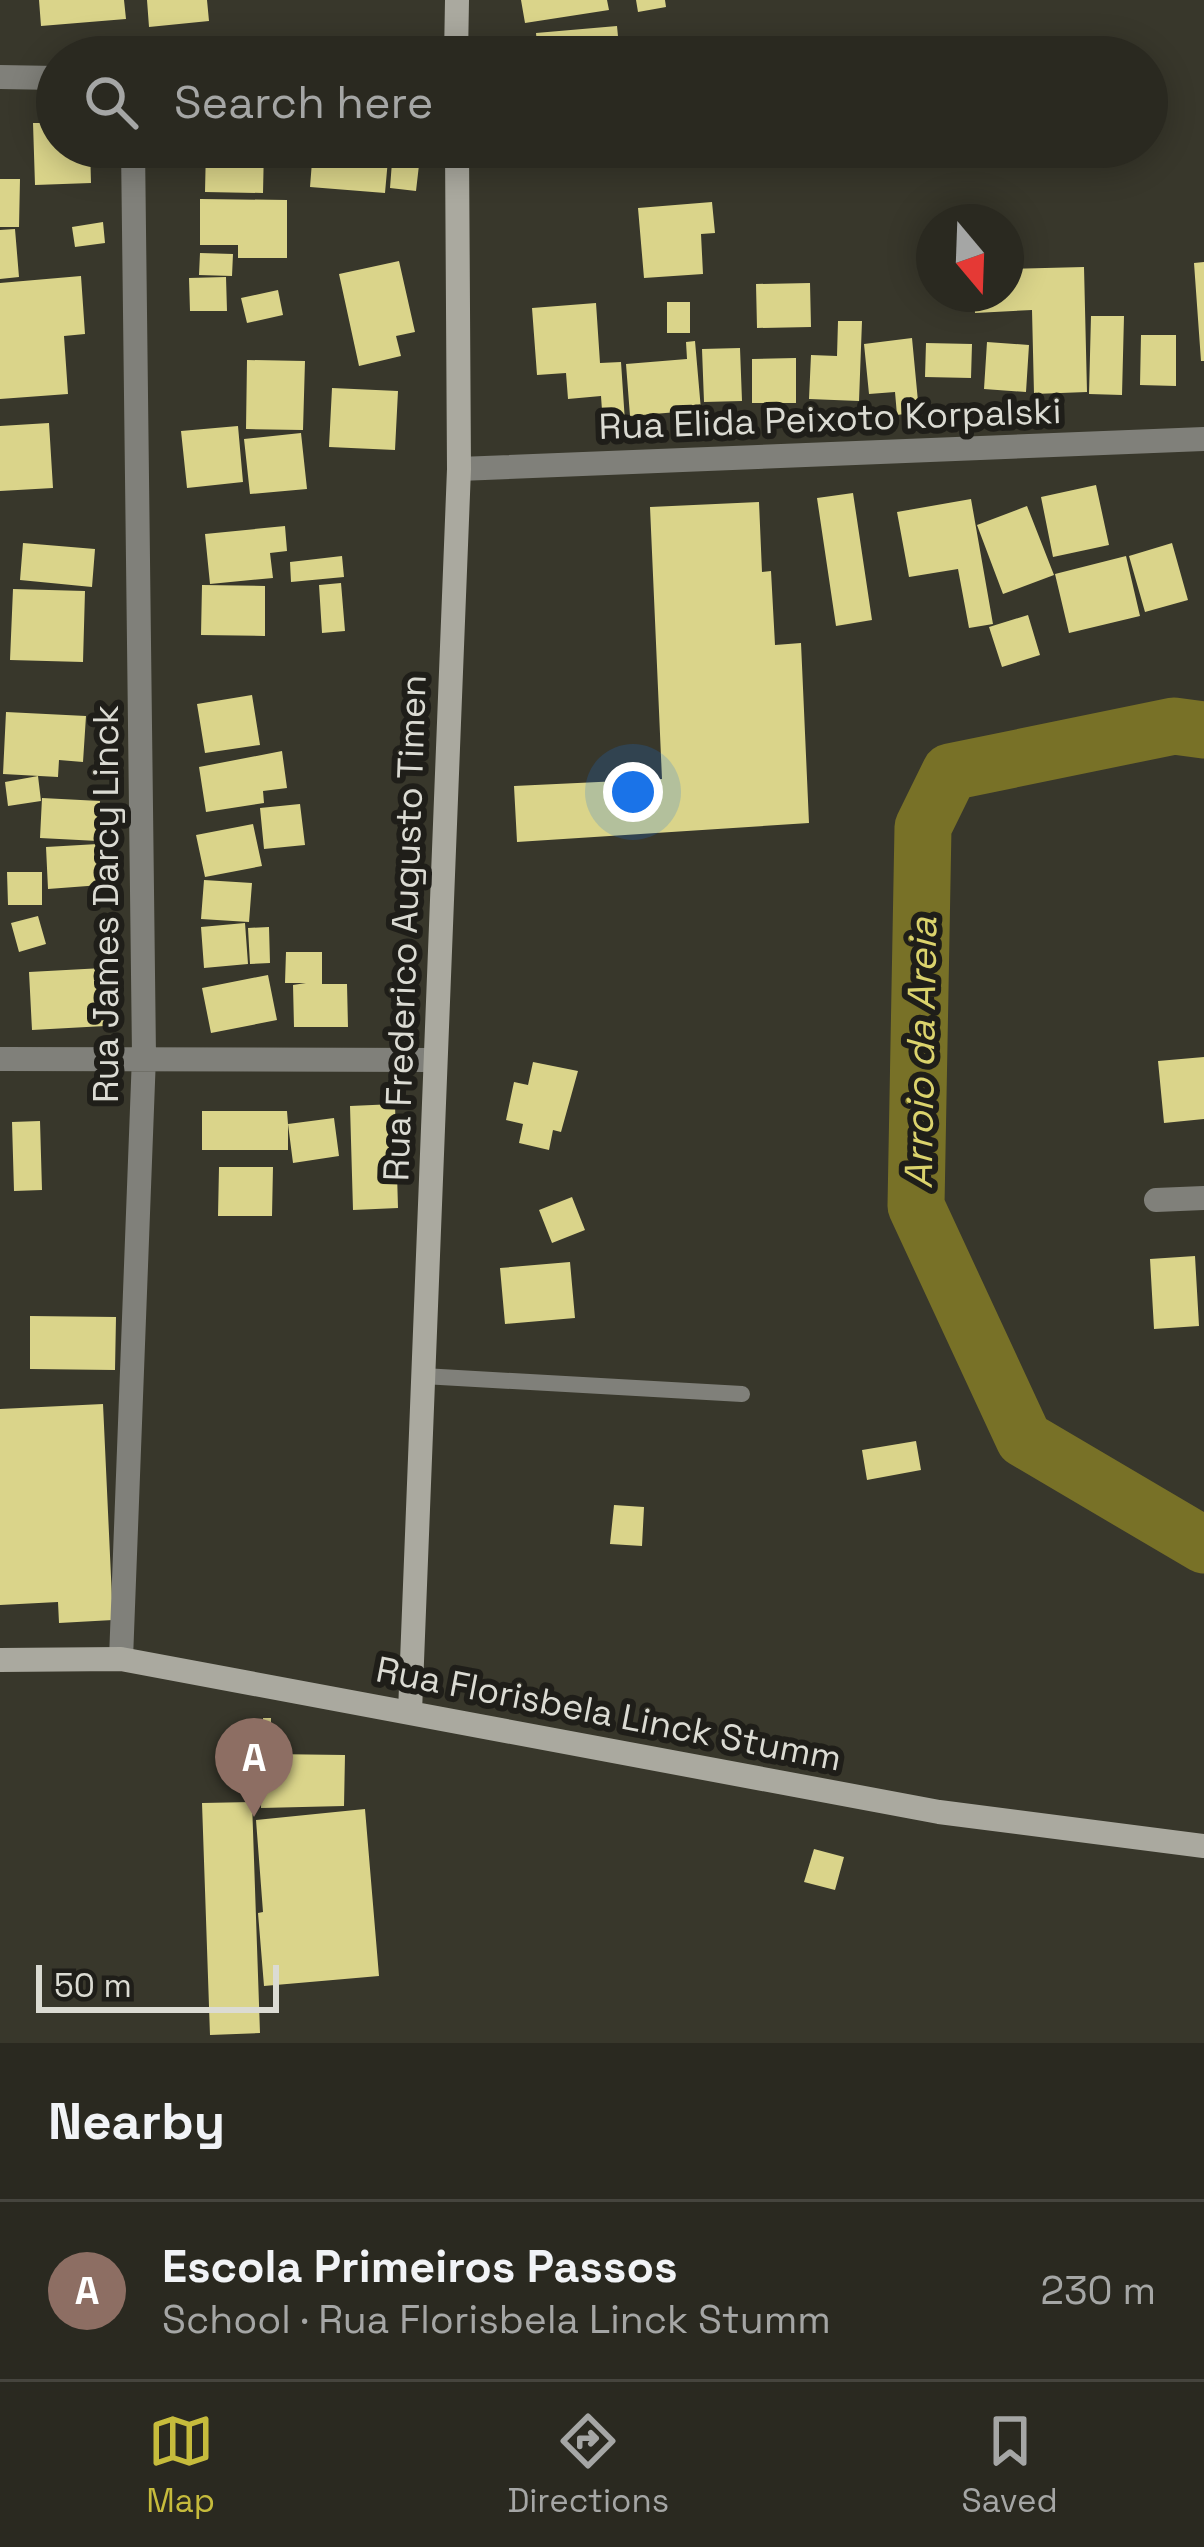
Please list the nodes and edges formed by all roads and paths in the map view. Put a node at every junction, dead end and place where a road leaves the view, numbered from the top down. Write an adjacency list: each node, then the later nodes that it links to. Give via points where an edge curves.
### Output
1 (457, 0): 2 (street)
2 (456, 36)
3 (0, 77): 4 (street)
4 (36, 78)
5 (133, 168): 9 (street, Rua James Darcy Linck)
6 (457, 168): 8 (street, Rua Frederico Augusto Timen)
7 (1204, 440): 8 (street, Rua Elida Peixoto Korpalski)
8 (460, 469): 11 (street, Rua Frederico Augusto Timen)
9 (144, 1056): 10 (street); 11 (street); 17 (street, Rua James Darcy Linck)
10 (0, 1059)
11 (434, 1060): 14 (street, Rua Frederico Augusto Timen)
12 (1204, 1198): 13 (street)
13 (1156, 1200)
14 (422, 1376): 15 (lane); 18 (street, Rua Frederico Augusto Timen)
15 (742, 1394)
16 (0, 1660): 17 (street, Rua Florisbela Linck Stumm)
17 (121, 1660): 18 (street, Rua Florisbela Linck Stumm)
18 (410, 1712): 19 (street, Rua Florisbela Linck Stumm, via 939,1812)
19 (1204, 1846)

